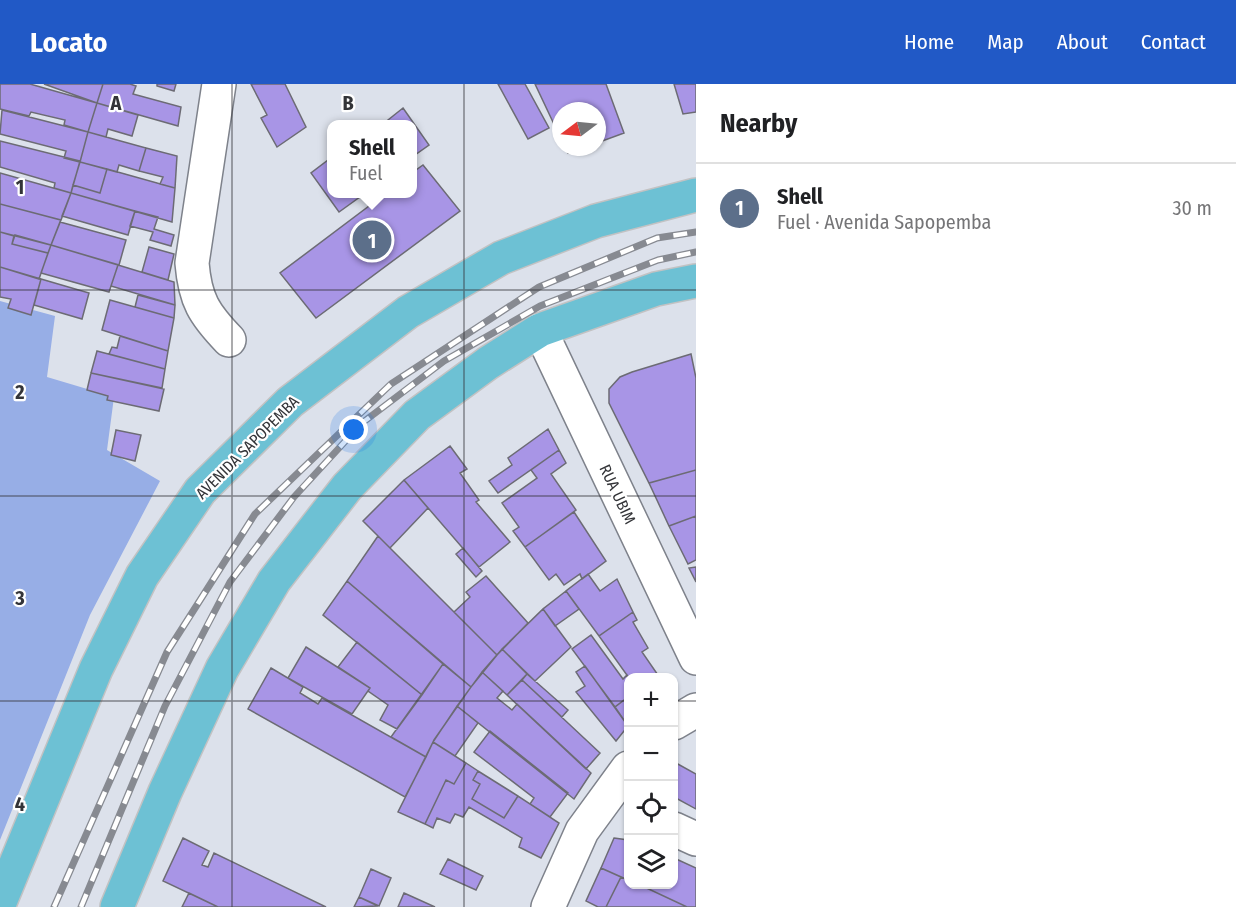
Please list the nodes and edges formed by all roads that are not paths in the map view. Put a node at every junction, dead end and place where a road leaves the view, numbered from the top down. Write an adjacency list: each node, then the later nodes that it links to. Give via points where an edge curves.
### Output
1 (219, 84): 5 (street, via 192,263 201,306)
2 (696, 195): 13 (main road, AVENIDA SAPOPEMBA, via 596,220 501,258 408,312 290,402 200,491 142,576 96,669)
3 (696, 281): 4 (main road, via 656,289)
4 (540, 330): 6 (street, RUA UBIM); 14 (main road, via 417,415 347,487 274,581 222,669)
5 (229, 340)
6 (696, 658)
7 (696, 710): 8 (street)
8 (678, 721)
9 (624, 781): 10 (street)
10 (617, 803): 15 (street, via 582,831)
11 (678, 831): 12 (street)
12 (696, 840)
13 (0, 902)
14 (117, 907)
15 (548, 907)

